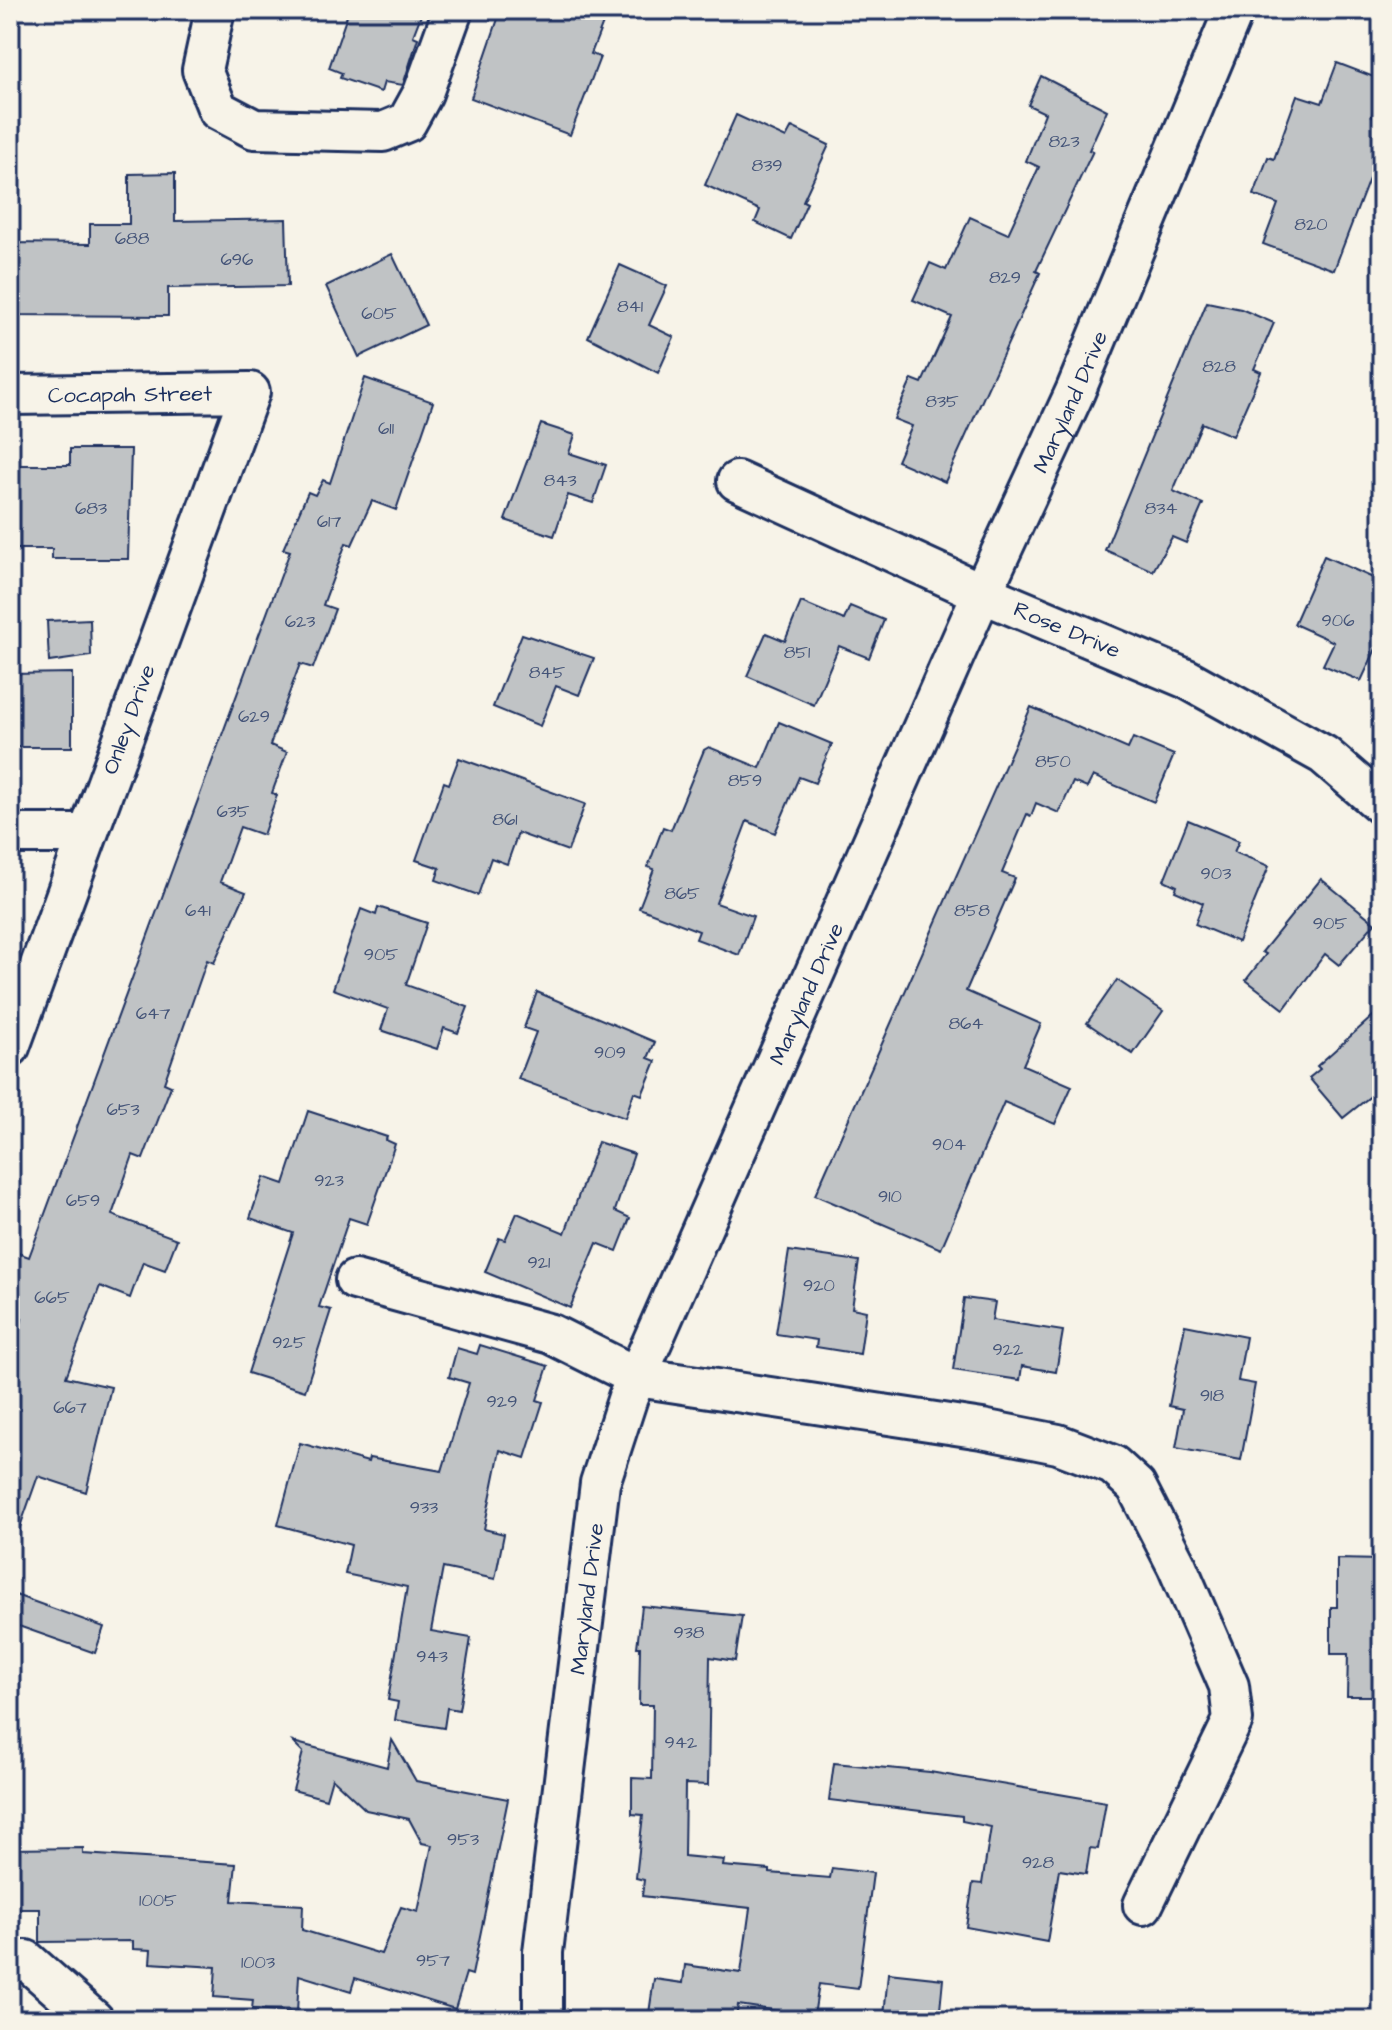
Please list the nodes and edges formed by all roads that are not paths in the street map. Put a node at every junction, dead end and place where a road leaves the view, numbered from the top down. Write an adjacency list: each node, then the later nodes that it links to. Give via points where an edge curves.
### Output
1 (215, 10): 2 (street, via 202,70 218,110 254,129 383,132 407,122)
2 (453, 10)
3 (1234, 10): 7 (street, Maryland Drive, via 1075,392)
4 (250, 392): 5 (street, Cocapah Street); 10 (street, Onley Drive)
5 (10, 395)
6 (737, 481): 7 (street, Rose Drive)
7 (982, 593): 8 (street, Rose Drive, via 1187,679 1324,755); 13 (street, Maryland Drive)
8 (1382, 805)
9 (10, 834): 10 (street)
10 (85, 834): 11 (street, Onley Drive)
11 (10, 1047)
12 (355, 1280): 13 (street, via 551,1334)
13 (637, 1377): 14 (street, via 1058,1444 1113,1465 1136,1486 1229,1686 1233,1720); 17 (street, Maryland Drive, via 600,1483 543,1952)
14 (1143, 1905)
15 (26, 1960): 16 (street)
16 (94, 2020)
17 (543, 2020)

